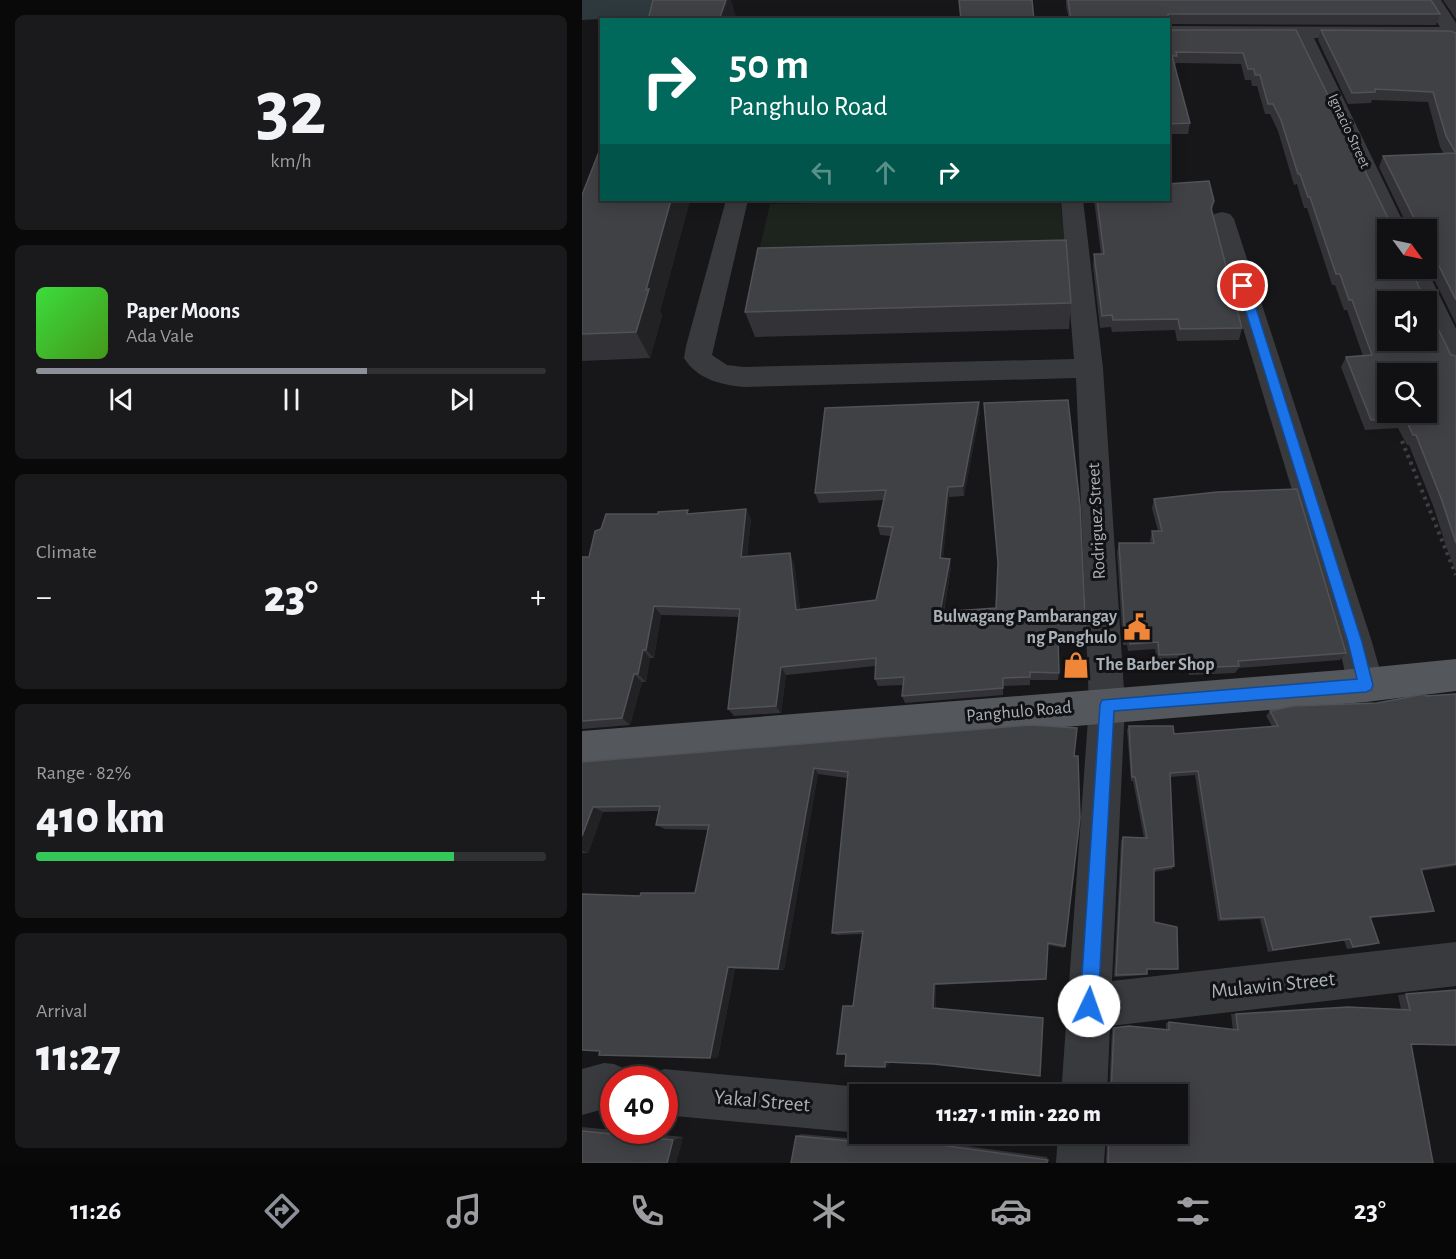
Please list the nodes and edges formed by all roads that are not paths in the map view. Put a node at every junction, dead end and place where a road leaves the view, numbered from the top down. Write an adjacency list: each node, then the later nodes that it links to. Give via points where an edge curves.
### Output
1 (1432, 0): 4 (street)
2 (1170, 32): 3 (street)
3 (1302, 32): 4 (street); 8 (street, Ignacio Street)
4 (1455, 34)
5 (737, 201): 11 (street, via 699,346 698,358 707,369 744,377)
6 (1072, 201): 11 (street, Rodriguez Street)
7 (1222, 219): 13 (street)
8 (1390, 219)
9 (1419, 279): 10 (street)
10 (1456, 357)
11 (1089, 368): 14 (street, Rodriguez Street)
12 (1456, 675): 13 (main road, Panghulo Road)
13 (1366, 685): 14 (main road, Panghulo Road)
14 (1107, 705): 15 (main road, Panghulo Road); 17 (street, Rodriguez Street)
15 (582, 749)
16 (1456, 964): 17 (street, Mulawin Street)
17 (1089, 1006): 18 (street, Rodriguez Street)
18 (1085, 1084)
19 (600, 1087): 20 (street)
20 (582, 1092)
21 (678, 1093): 22 (street, Yakal Street)
22 (849, 1109)
23 (1081, 1144): 24 (street)
24 (1080, 1163)

